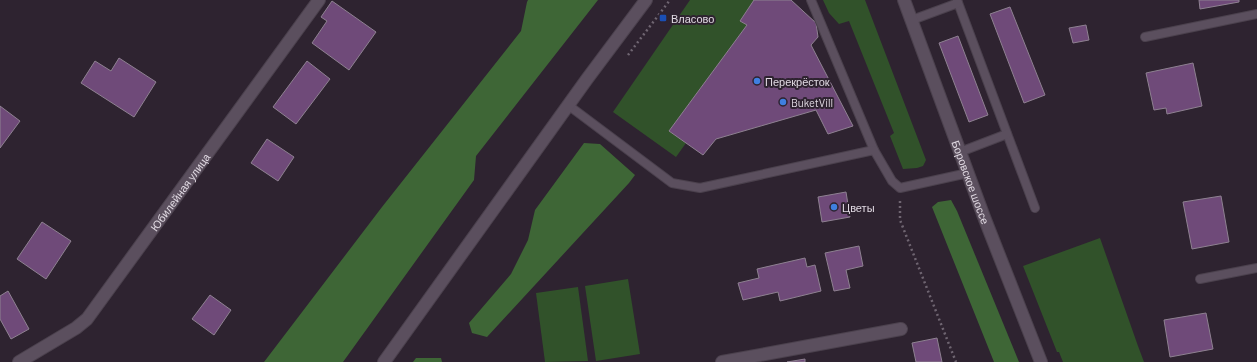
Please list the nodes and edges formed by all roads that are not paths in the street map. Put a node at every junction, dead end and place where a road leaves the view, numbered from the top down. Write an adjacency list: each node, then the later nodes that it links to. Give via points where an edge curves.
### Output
1 (319, 0): 18 (main road, Юбилейная улица, via 87,319)
2 (646, 0): 9 (main road)
3 (812, 0): 11 (lane)
4 (904, 0): 7 (main road, Боровское шоссе)
5 (958, 1): 7 (lane); 10 (lane)
6 (1257, 14): 8 (lane)
7 (912, 20): 12 (main road, Боровское шоссе)
8 (1145, 36)
9 (568, 105): 11 (lane, via 672,183 693,187 700,188); 19 (main road)
10 (1007, 134): 12 (lane); 14 (lane)
11 (874, 150): 13 (lane, via 892,181 900,188)
12 (960, 152): 13 (main road, Боровское шоссе)
13 (968, 173): 21 (main road, Боровское шоссе)
14 (1035, 208)
15 (1257, 268): 16 (lane)
16 (1200, 279)
17 (901, 329): 20 (main road)
18 (19, 362)
19 (384, 362)
20 (722, 362)
21 (1041, 362)

